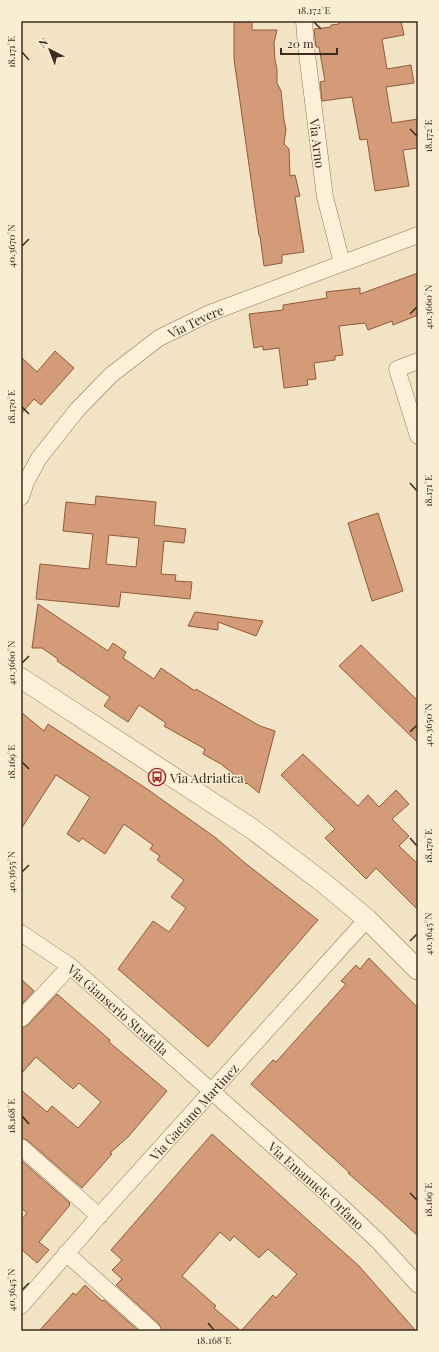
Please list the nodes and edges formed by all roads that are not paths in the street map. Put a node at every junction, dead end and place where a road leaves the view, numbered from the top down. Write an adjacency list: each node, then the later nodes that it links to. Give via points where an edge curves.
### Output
1 (304, 21): 3 (street, Via Arno, via 325,197)
2 (418, 235): 3 (street, Via Tevere)
3 (342, 263): 6 (street, Via Tevere, via 210,313 159,338 110,375 82,405 39,458)
4 (418, 361): 5 (street, via 397,369)
5 (418, 436)
6 (22, 486)
7 (21, 678): 8 (street, via 251,828)
8 (367, 919): 11 (street); 13 (street, Via Gaetano Martinez)
9 (21, 933): 10 (street, Via Gianserio Strafella)
10 (70, 966): 12 (street); 13 (street, Via Gianserio Strafella)
11 (418, 970)
12 (21, 1019)
13 (211, 1091): 15 (street, Via Gaetano Martinez); 17 (street, Via Emanuele Orfano, via 340,1205 379,1242)
14 (21, 1147): 15 (street)
15 (99, 1216): 16 (street, Via Gaetano Martinez)
16 (66, 1252): 18 (street, Via Gaetano Martinez); 19 (street)
17 (418, 1285)
18 (21, 1306)
19 (153, 1331)

